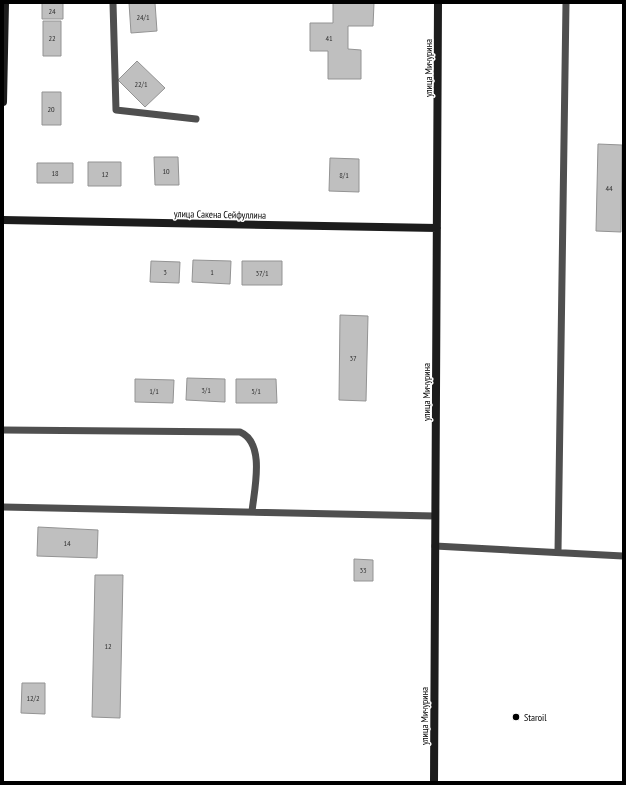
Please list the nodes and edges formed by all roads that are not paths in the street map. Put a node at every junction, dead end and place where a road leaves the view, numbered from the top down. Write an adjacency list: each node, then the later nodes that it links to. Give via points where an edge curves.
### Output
1 (5, 3): 5 (main road)
2 (113, 3): 6 (lane, via 116,110)
3 (438, 3): 8 (main road, улица Мичурина)
4 (566, 3): 14 (lane)
5 (3, 102)
6 (196, 120)
7 (3, 220): 8 (main road, улица Сакена Сейфуллина)
8 (437, 228): 12 (main road, улица Мичурина)
9 (3, 430): 11 (lane, via 240,432 255,446)
10 (3, 508): 11 (lane)
11 (252, 512): 12 (lane)
12 (435, 516): 13 (main road, улица Мичурина)
13 (435, 546): 14 (lane); 16 (main road, улица Мичурина)
14 (558, 552): 15 (lane)
15 (623, 556)
16 (434, 782)

